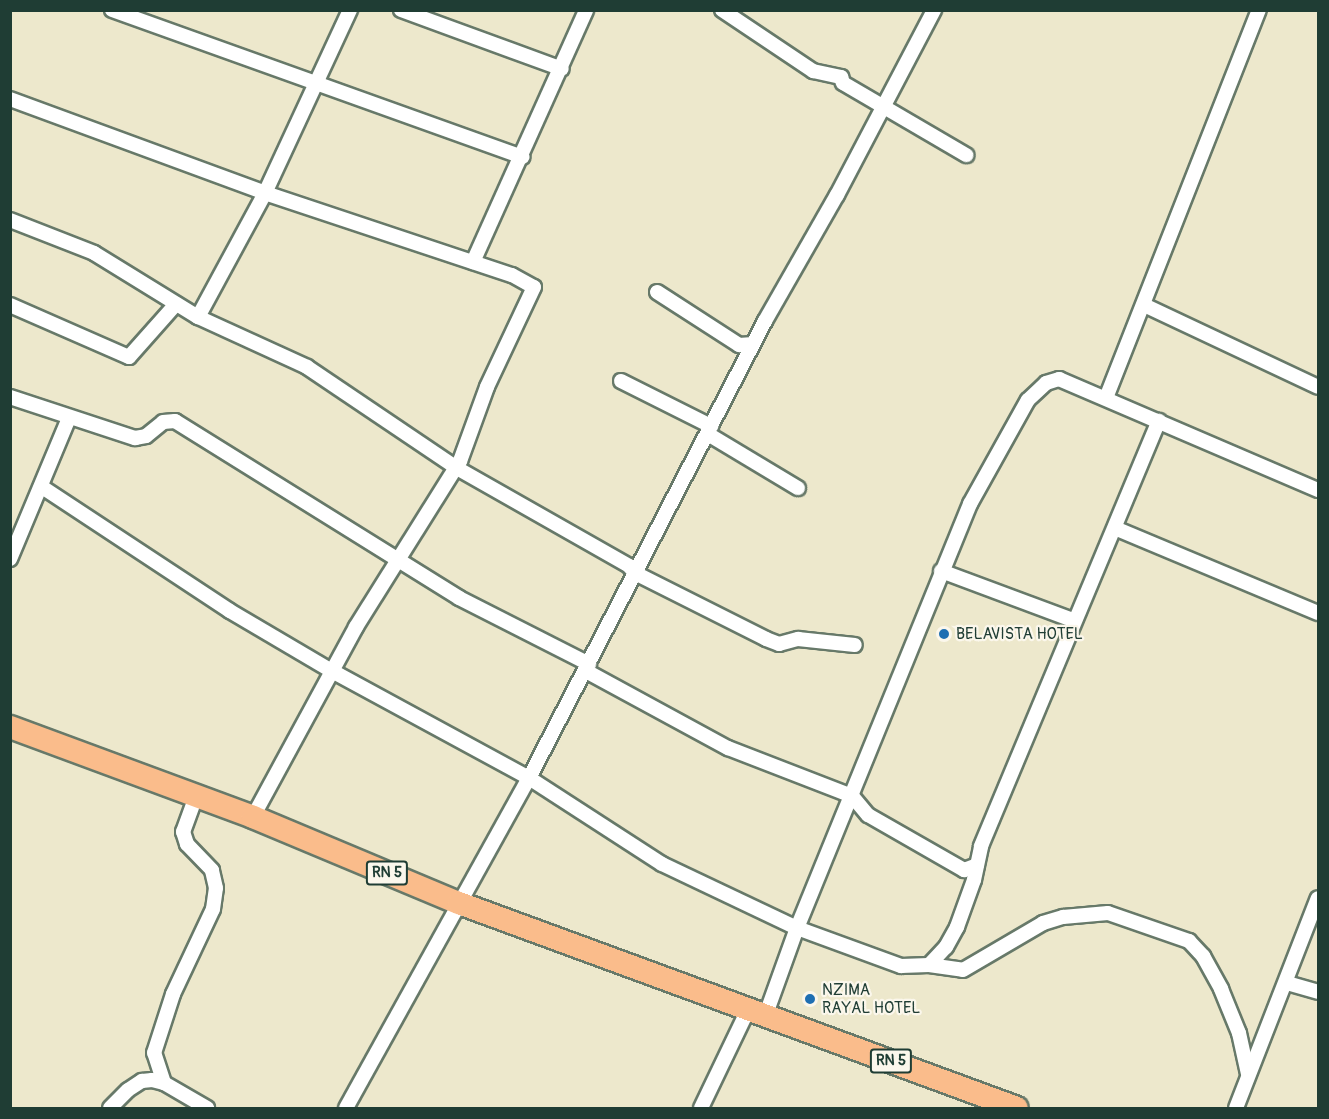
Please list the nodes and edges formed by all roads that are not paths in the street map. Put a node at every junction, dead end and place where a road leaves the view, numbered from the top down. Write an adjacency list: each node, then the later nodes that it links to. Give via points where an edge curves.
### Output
1 (112, 10): 9 (street)
2 (350, 10): 9 (street)
3 (401, 10): 8 (street)
4 (586, 10): 8 (street)
5 (722, 10): 11 (street, via 813,71 841,77 843,83)
6 (934, 10): 11 (street)
7 (1259, 10): 20 (street)
8 (562, 69): 13 (street)
9 (314, 84): 13 (street); 14 (street)
10 (10, 99): 14 (street)
11 (883, 106): 12 (street); 22 (street)
12 (966, 156)
13 (523, 157): 16 (street)
14 (264, 193): 16 (street); 21 (street)
15 (10, 220): 18 (street, via 94,253)
16 (473, 262): 30 (street, via 512,275 534,289 502,354 467,448)
17 (657, 292): 22 (street, via 739,345)
18 (176, 304): 19 (street, via 129,357); 21 (street)
19 (10, 305)
20 (1144, 305): 24 (street); 26 (street)
21 (198, 317): 30 (street, via 307,367)
22 (753, 344): 29 (street)
23 (621, 381): 29 (street)
24 (1318, 387)
25 (10, 396): 27 (street)
26 (1106, 398): 28 (street); 37 (street, via 1059,379 1046,383 1028,400 970,504)
27 (69, 418): 31 (street); 36 (street, via 135,438 146,436 163,422 176,421)
28 (1159, 421): 33 (street); 34 (street)
29 (710, 430): 32 (street); 38 (street)
30 (455, 467): 36 (street); 38 (street)
31 (42, 487): 35 (street); 43 (street, via 230,611)
32 (798, 488)
33 (1318, 490)
34 (1117, 529): 39 (street); 40 (street)
35 (10, 559)
36 (398, 559): 42 (street, via 459,598); 43 (street)
37 (941, 571): 40 (street); 46 (street)
38 (635, 573): 41 (street, via 772,642 815,640); 42 (street)
39 (1318, 613)
40 (1073, 620): 51 (street, via 981,846)
41 (855, 645)
42 (587, 667): 45 (street); 46 (street, via 728,748)
43 (332, 671): 45 (street); 49 (street)
44 (10, 727): 47 (main road, RN 5 / RN 5)
45 (529, 778): 55 (street); 56 (street, via 662,864)
46 (852, 796): 48 (street); 50 (street)
47 (196, 797): 49 (main road, RN 5 / RN 5); 61 (street, via 183,832 187,843 212,870 216,888 213,909 173,994)
48 (868, 815): 50 (street); 52 (street)
49 (253, 817): 55 (main road, RN 5 / RN 5)
50 (838, 829): 56 (street)
51 (977, 865): 52 (street); 53 (street)
52 (964, 870): 53 (street)
53 (973, 885): 57 (street, via 946,947)
54 (1318, 898): 58 (street)
55 (459, 903): 60 (main road, RN 5 / RN 5); 68 (street)
56 (797, 928): 57 (street, via 901,966); 60 (street)
57 (929, 965): 62 (street, via 971,968 1044,923 1063,917 1108,913 1127,918 1189,941 1203,956 1239,1033)
58 (1287, 983): 59 (street); 62 (street)
59 (1318, 992)
60 (758, 1011): 69 (street); 70 (main road, RN 5 / RN 5)
61 (153, 1053): 63 (street); 64 (street)
62 (1248, 1074): 71 (street)
63 (142, 1081): 64 (street); 66 (street)
64 (164, 1083): 65 (street)
65 (185, 1103): 67 (street)
66 (110, 1108)
67 (207, 1108)
68 (346, 1108)
69 (701, 1108)
70 (1017, 1108)
71 (1236, 1108)

